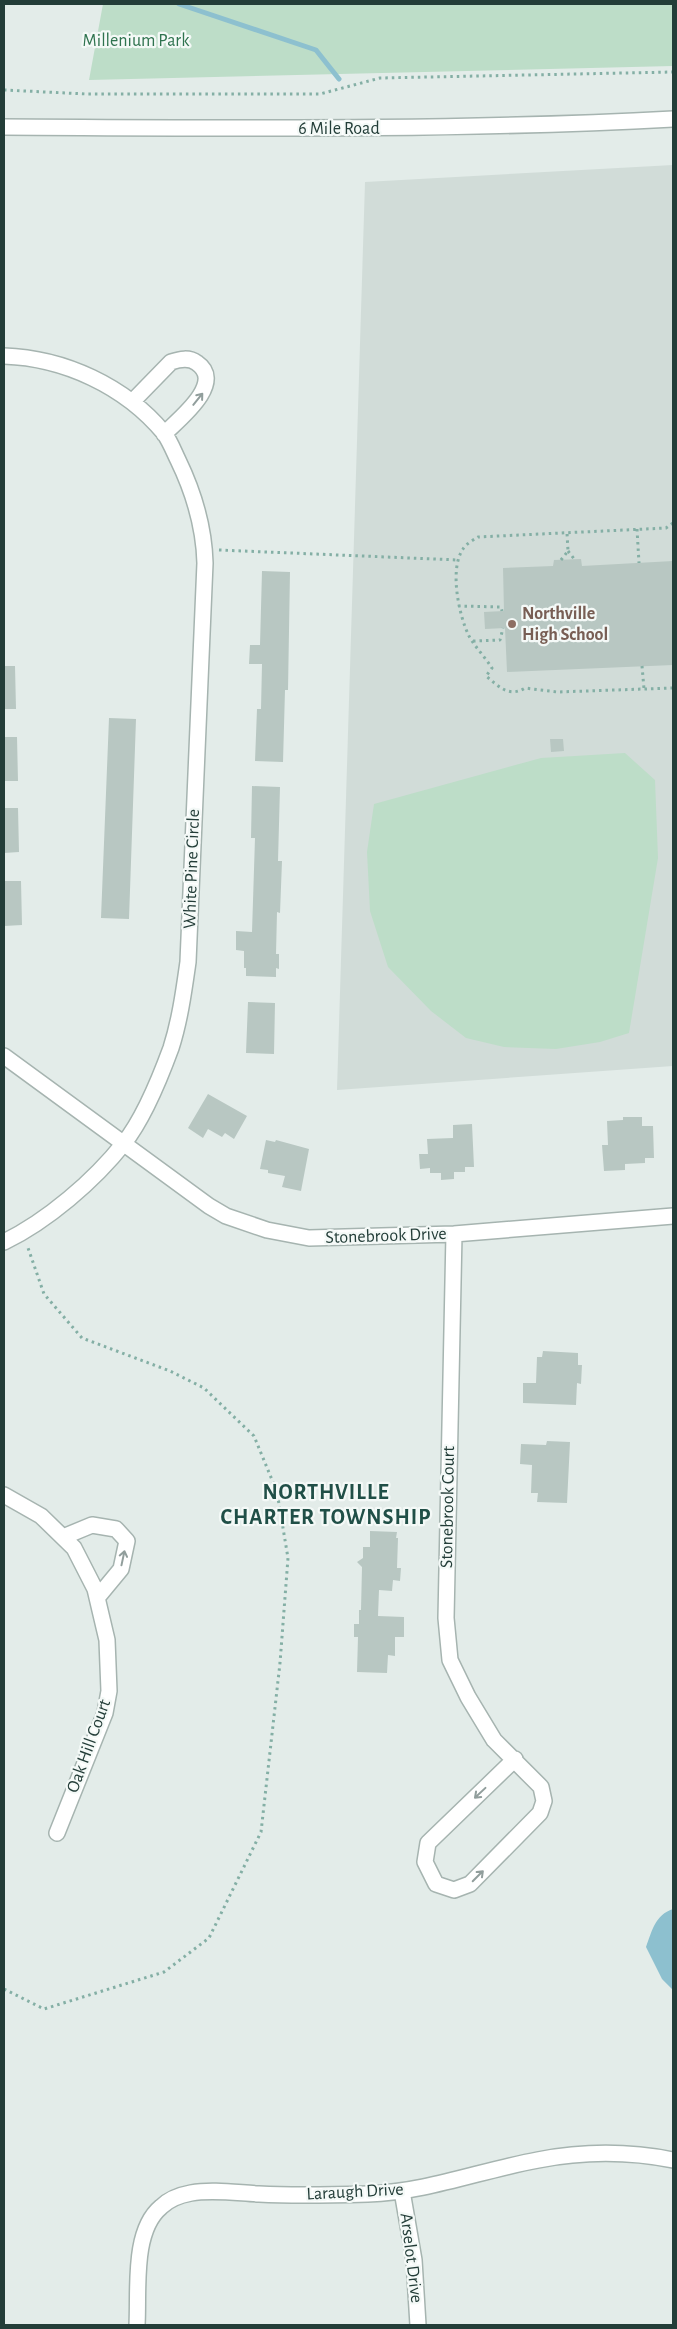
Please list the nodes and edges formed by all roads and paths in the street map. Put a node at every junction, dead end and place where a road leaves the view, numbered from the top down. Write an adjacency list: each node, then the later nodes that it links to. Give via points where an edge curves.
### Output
1 (673, 72): 2 (path, via 380,78 320,94 87,94)
2 (4, 90)
3 (673, 119): 4 (street, 6 Mile Road, via 408,129)
4 (4, 127)
5 (4, 356): 6 (street, White Pine Circle, via 48,361 85,374)
6 (132, 402): 7 (street, White Pine Circle); 7 (street, one-way to 6, via 201,397 206,378 200,365 190,360 171,362)
7 (164, 434): 11 (street, White Pine Circle, via 189,482 199,511)
8 (673, 523): 9 (path, via 666,528)
9 (637, 529): 10 (path); 16 (path)
10 (567, 532): 12 (path); 13 (path, via 478,537 463,548)
11 (205, 549): 13 (path); 25 (street, White Pine Circle, via 188,962 171,1046 155,1087)
12 (568, 551): 14 (path); 15 (path)
13 (458, 560): 17 (path)
14 (561, 560)
15 (575, 560)
16 (639, 563)
17 (458, 606): 18 (path, via 493,606 500,607); 20 (path)
18 (502, 611)
19 (502, 628): 20 (path, via 500,640)
20 (472, 641): 23 (path, via 492,668 486,676 505,692 518,692 525,688 558,692)
21 (642, 666): 23 (path)
22 (673, 688): 23 (path)
23 (644, 689)
24 (4, 1056): 25 (street, Stonebrook Drive)
25 (124, 1143): 27 (street, Stonebrook Drive, via 209,1206 226,1216 267,1230 309,1238); 28 (street, White Pine Circle, via 81,1188)
26 (673, 1216): 27 (street, Stonebrook Drive)
27 (454, 1234): 33 (street, Stonebrook Court, via 446,1618 450,1660 494,1740)
28 (18, 1235): 29 (street, White Pine Circle); 35 (path, via 27,1244 44,1294 82,1338 170,1371 204,1388 254,1436 277,1492 288,1558 261,1832 209,1938 164,1972 44,2009)
29 (4, 1242)
30 (4, 1495): 31 (street, Oak Hill Court, via 41,1516)
31 (63, 1537): 32 (street, Oak Hill Court, via 74,1548); 32 (street, one-way to 31, via 121,1569 127,1541 116,1529 92,1525)
32 (97, 1598): 34 (street, Oak Hill Court, via 107,1640 109,1691 105,1713)
33 (515, 1759): 33 (street, Stonebrook Court, one-way to 33, via 428,1843 425,1862 436,1884 454,1890 470,1884 540,1813 544,1801 541,1786)
34 (57, 1833)
35 (4, 1989)
36 (673, 2160): 37 (street, Laraugh Drive, via 640,2154 576,2154)
37 (402, 2191): 38 (street, Laraugh Drive, via 305,2196 197,2192 174,2198 149,2220 142,2236); 39 (street, Arselot Drive, via 414,2260)
38 (137, 2325)
39 (418, 2325)

